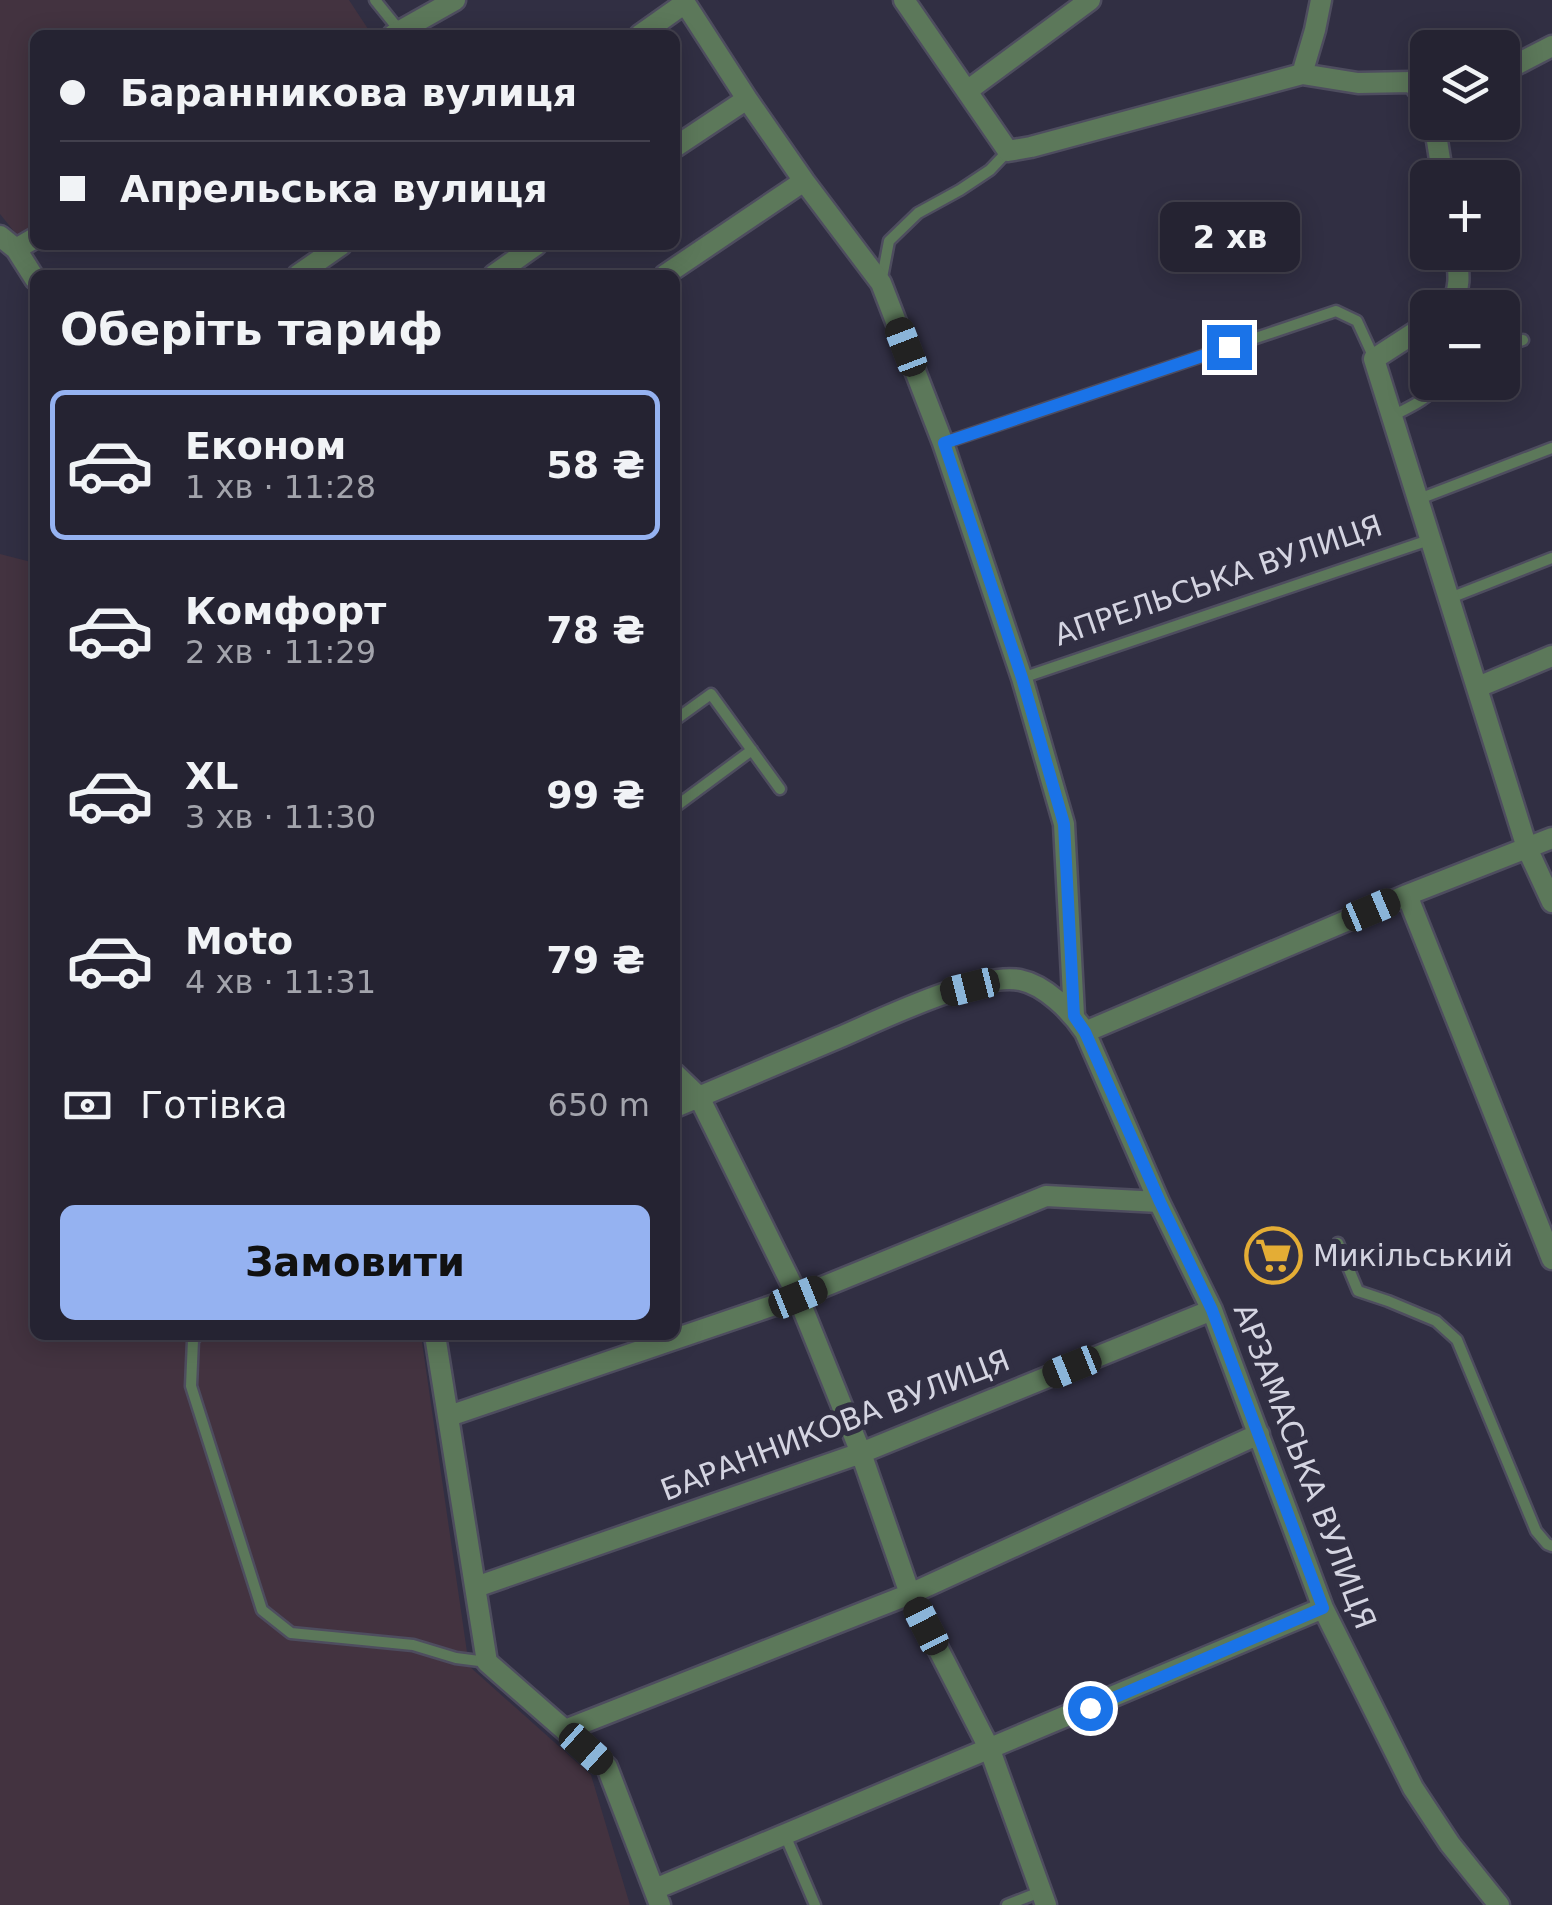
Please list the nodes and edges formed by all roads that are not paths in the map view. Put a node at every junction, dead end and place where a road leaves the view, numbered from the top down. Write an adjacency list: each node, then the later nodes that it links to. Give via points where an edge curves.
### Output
1 (375, 0): 8 (lane)
2 (417, 0): 8 (street)
3 (455, 0): 8 (street)
4 (904, 0): 14 (street)
5 (1090, 0): 14 (street)
6 (1320, 0): 12 (street)
7 (684, 2): 9 (street); 15 (street)
8 (402, 30)
9 (647, 30)
10 (1552, 46): 11 (street)
11 (1520, 63)
12 (1302, 74): 13 (street); 17 (street)
13 (1410, 82)
14 (967, 92): 17 (street)
15 (747, 99): 16 (street); 18 (street)
16 (680, 144)
17 (1008, 151): 26 (lane, via 990,170 918,212 890,241)
18 (804, 181): 24 (street); 26 (street)
19 (8, 242): 25 (street)
20 (334, 250): 22 (street)
21 (529, 250): 23 (street)
22 (305, 270)
23 (501, 270)
24 (673, 270)
25 (30, 273)
26 (881, 282): 31 (street)
27 (1410, 336): 28 (street)
28 (1374, 359): 30 (street); 31 (lane, via 1357,321 1336,311)
29 (1422, 400): 30 (lane)
30 (1392, 416): 33 (street)
31 (944, 443): 38 (street)
32 (1552, 448): 33 (lane)
33 (1419, 499): 34 (street)
34 (1432, 539): 36 (street); 38 (lane, АПРЕЛЬСЬКА ВУЛИЦЯ)
35 (1552, 558): 36 (lane)
36 (1450, 598): 39 (street)
37 (1552, 656): 39 (street)
38 (1022, 678): 48 (street, via 1064,824)
39 (1478, 687): 45 (street)
40 (680, 716): 41 (lane, via 711,694)
41 (752, 750): 42 (lane); 43 (lane)
42 (780, 788)
43 (680, 803)
44 (1552, 838): 45 (street)
45 (1528, 848): 46 (street); 47 (street)
46 (1407, 895): 48 (street); 54 (street)
47 (1552, 902)
48 (1079, 1024): 50 (street, via 1043,991 1001,979 940,995); 52 (street, АРЗАМАСЬКА ВУЛИЦЯ)
49 (680, 1079): 50 (street)
50 (698, 1097): 51 (street); 55 (street)
51 (680, 1105)
52 (1160, 1202): 55 (street, via 1046,1196); 56 (street, АРЗАМАСЬКА ВУЛИЦЯ)
53 (1338, 1244): 64 (lane, via 1358,1292 1436,1321 1457,1340 1536,1531)
54 (1552, 1259)
55 (798, 1297): 57 (street); 63 (street)
56 (1212, 1310): 62 (street, АРЗАМАСЬКА ВУЛИЦЯ); 63 (street, БАРАННИКОВА ВУЛИЦЯ)
57 (680, 1337)
58 (193, 1340): 68 (lane, via 191,1386 262,1610 291,1634 413,1645)
59 (436, 1340): 61 (street)
60 (672, 1340): 61 (street)
61 (449, 1416): 65 (street)
62 (1259, 1434): 66 (street); 67 (street, АРЗАМАСЬКА ВУЛИЦЯ)
63 (861, 1453): 65 (street, БАРАННИКОВА ВУЛИЦЯ); 66 (street)
64 (1552, 1546)
65 (476, 1587): 68 (street)
66 (910, 1594): 69 (street); 70 (street)
67 (1323, 1608): 70 (street); 76 (street, АРЗАМАСЬКА ВУЛИЦЯ, via 1413,1788)
68 (488, 1662): 69 (street)
69 (565, 1730): 72 (street, via 607,1768)
70 (990, 1750): 71 (street); 73 (street)
71 (785, 1835): 72 (street); 74 (lane)
72 (658, 1897)
73 (1043, 1898): 75 (lane)
74 (814, 1905)
75 (1007, 1905)
76 (1499, 1905)

